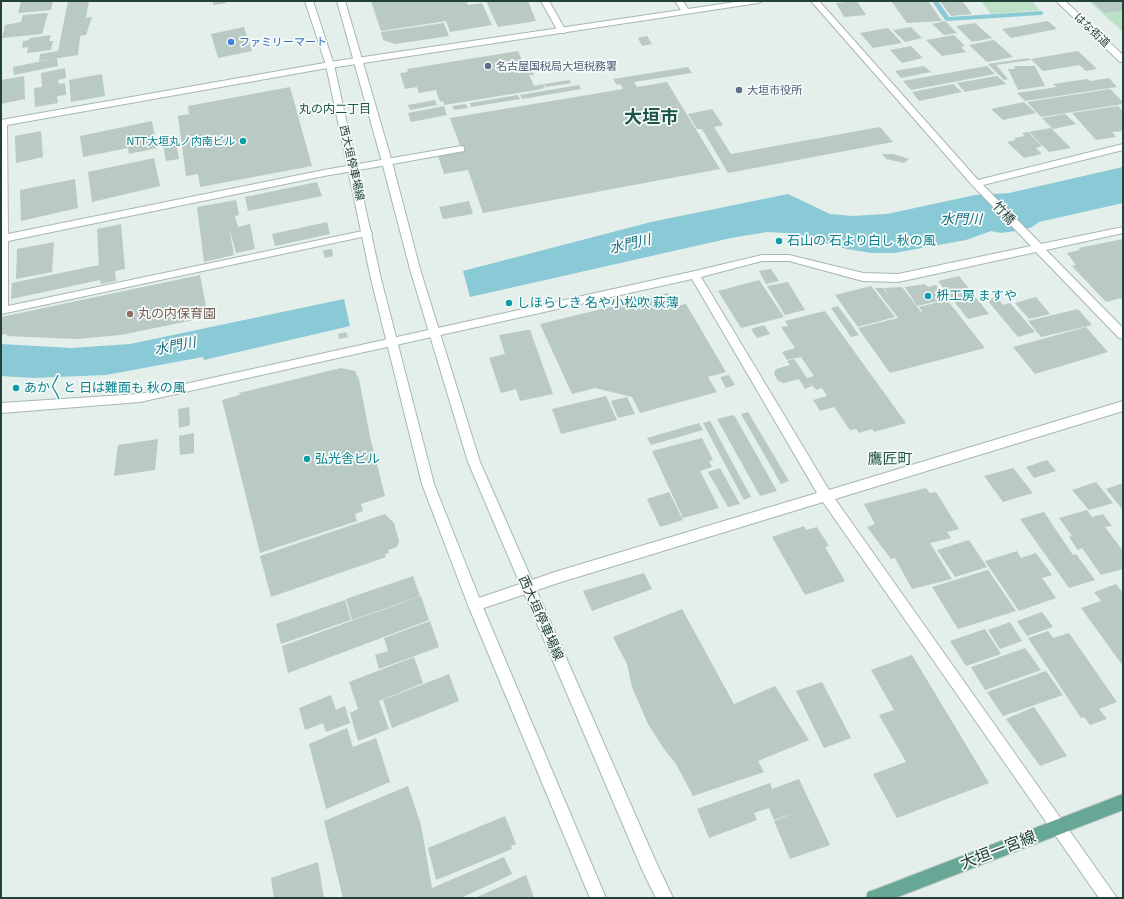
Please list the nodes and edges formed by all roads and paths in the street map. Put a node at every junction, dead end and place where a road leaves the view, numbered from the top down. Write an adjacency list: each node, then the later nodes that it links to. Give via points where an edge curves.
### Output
1 (309, 1): 12 (street, 西大垣停車場線)
2 (341, 1): 11 (street)
3 (545, 1): 9 (street)
4 (679, 1): 8 (street)
5 (758, 1): 8 (street)
6 (815, 1): 18 (street, 竹橋)
7 (1060, 1): 10 (street, はな街道)
8 (686, 12): 9 (street)
9 (562, 31): 11 (street)
10 (1123, 60)
11 (358, 61): 12 (street); 16 (street)
12 (330, 65): 13 (street); 17 (street, 西大垣停車場線)
13 (2, 123): 21 (street)
14 (1123, 147): 18 (street)
15 (461, 150): 16 (street)
16 (387, 162): 17 (street); 24 (street, 西大垣停車場線)
17 (353, 168): 20 (street, 西大垣停車場線); 21 (street)
18 (976, 184): 22 (street, 竹橋)
19 (1123, 230): 22 (street)
20 (367, 233): 21 (street, via 3,311); 26 (street, 西大垣停車場線, via 376,279)
21 (2, 239)
22 (1039, 249): 23 (street, via 898,278 863,277 789,258 762,258); 25 (street, 竹橋)
23 (695, 275): 24 (street); 29 (street)
24 (434, 332): 26 (street); 30 (street, 西大垣停車場線, via 474,462)
25 (1123, 335)
26 (393, 341): 28 (street, via 140,398); 31 (street, via 428,484)
27 (1123, 406): 29 (street)
28 (1, 408)
29 (825, 495): 30 (street); 33 (street)
30 (527, 587): 31 (street); 35 (street, 西大垣停車場線)
31 (475, 605): 34 (street)
32 (1123, 802): 33 (main road, 大垣一宮線)
33 (1059, 826): 36 (main road, 大垣一宮線); 37 (street)
34 (598, 898)
35 (665, 898)
36 (874, 898)
37 (1109, 898)

